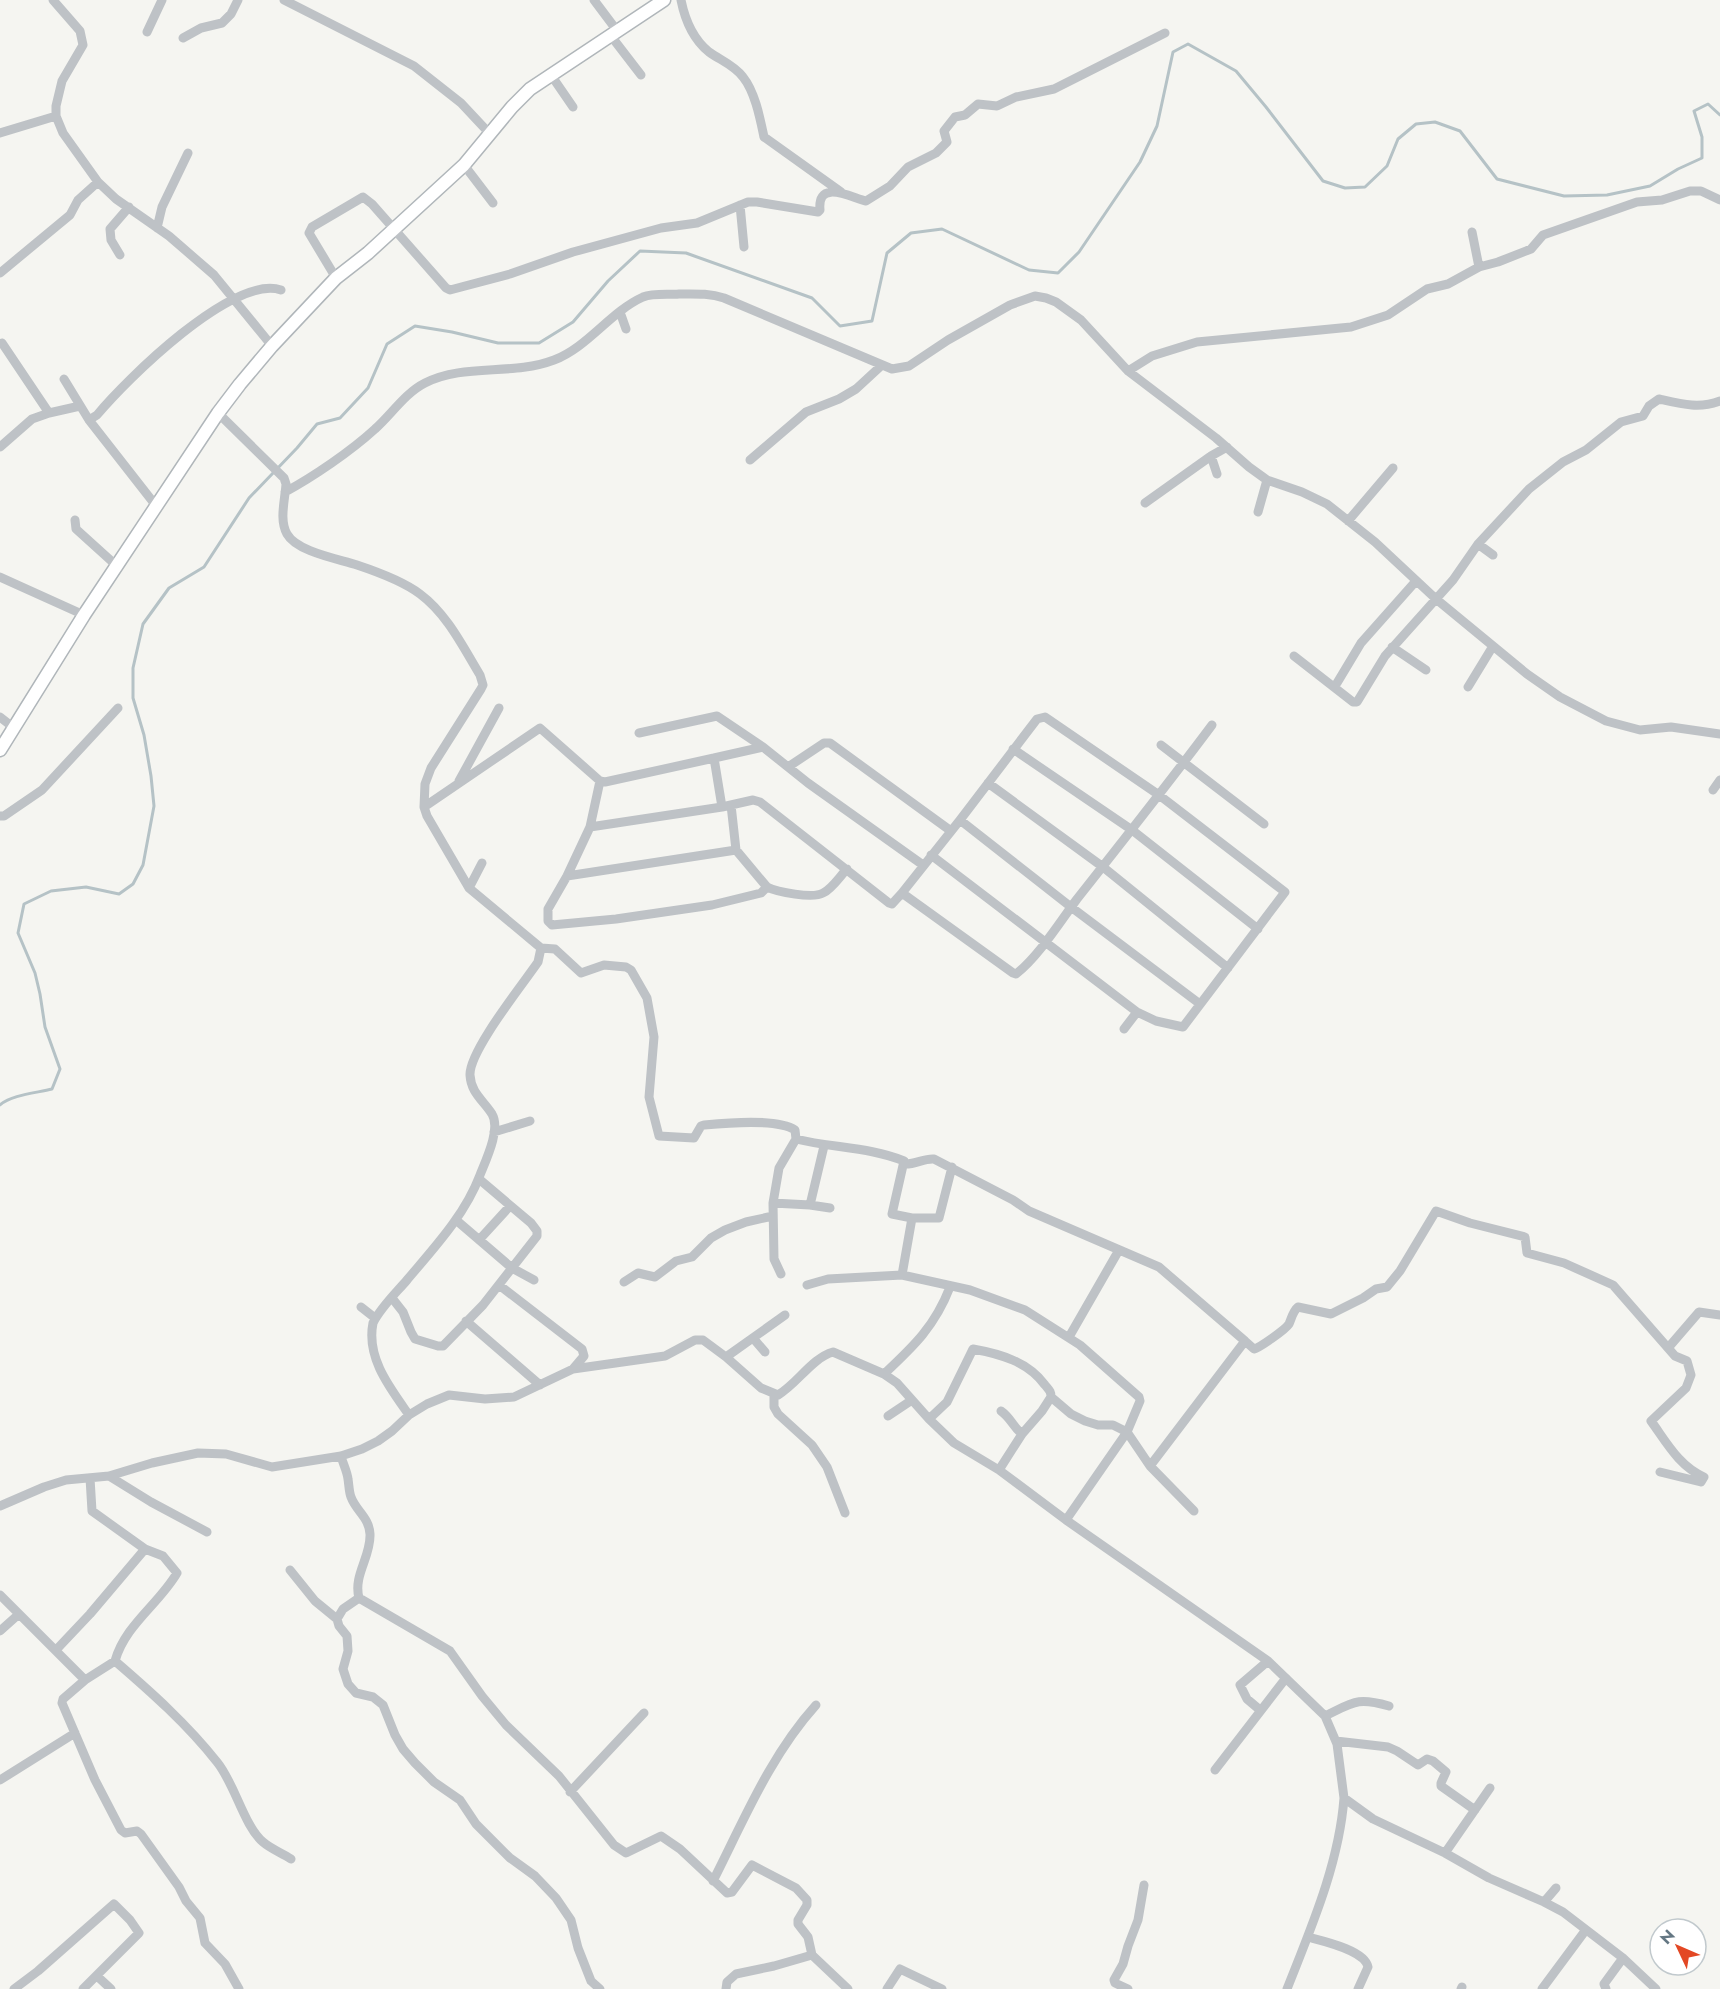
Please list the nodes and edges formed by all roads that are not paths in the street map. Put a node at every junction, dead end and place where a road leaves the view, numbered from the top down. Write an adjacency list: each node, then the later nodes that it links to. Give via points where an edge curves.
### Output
1 (53, 0): 15 (street, via 80,31 83,45 62,81)
2 (162, 0): 8 (street)
3 (238, 0): 11 (street, via 222,22)
4 (284, 0): 17 (street, via 414,66 461,103)
5 (594, 0): 10 (street)
6 (664, 0): 10 (street)
7 (681, 0): 21 (street, via 688,25 701,43 745,79 764,137)
8 (147, 32)
9 (1165, 33): 21 (street, via 1054,89 1016,97 997,106 978,105 955,117 944,131 947,142 936,153 908,167 890,186 866,201)
10 (615, 34): 12 (street); 13 (street)
11 (183, 38)
12 (551, 75): 14 (street); 17 (street, via 521,97)
13 (641, 75)
14 (573, 106)
15 (56, 116): 16 (street); 20 (street)
16 (0, 133)
17 (490, 134): 19 (street)
18 (189, 153): 26 (street, via 162,207)
19 (469, 171): 23 (street); 27 (street)
20 (98, 182): 25 (street); 32 (street, via 78,200 70,216)
21 (841, 192): 24 (street, via 824,195 818,212 757,202)
22 (1720, 200): 31 (street, via 1701,191 1690,191 1662,200 1637,202 1544,235 1531,249)
23 (493, 203)
24 (740, 205): 27 (street, via 697,223 661,228 450,290); 29 (street)
25 (129, 207): 26 (street); 30 (street, via 110,229 111,240)
26 (157, 228): 35 (street, via 214,275)
27 (394, 229): 33 (street); 33 (street, via 363,197 312,227 309,233)
28 (1472, 232): 31 (street)
29 (744, 247)
30 (120, 255)
31 (1479, 267): 41 (street, via 1448,284 1427,289 1388,315 1351,327 1197,342 1152,356)
32 (0, 273)
33 (336, 278): 39 (street)
34 (280, 290): 35 (street, via 267,288)
35 (231, 298): 39 (street); 47 (street, via 174,338)
36 (620, 312): 37 (street); 40 (street, via 643,297 714,295); 55 (street, via 576,348 540,365 444,375 423,384 374,430)
37 (626, 328)
38 (3, 343): 45 (street)
39 (272, 346): 46 (street)
40 (882, 365): 41 (street, via 904,368 1010,305 1035,296 1056,302 1081,320); 51 (street, via 848,394 806,412)
41 (1128, 371): 49 (street)
42 (64, 379): 44 (street)
43 (1720, 401): 61 (street, via 1682,405 1659,399 1643,416 1621,422 1586,450 1563,462)
44 (80, 406): 45 (street); 47 (street)
45 (49, 413): 48 (street, via 27,422)
46 (218, 413): 55 (street, via 281,473 286,481); 57 (street)
47 (89, 420): 57 (street)
48 (0, 447)
49 (1227, 447): 50 (street); 54 (street)
50 (1211, 456): 53 (street); 56 (street)
51 (750, 460)
52 (1393, 468): 60 (street)
53 (1217, 474)
54 (1267, 480): 58 (street); 60 (street, via 1327,504)
55 (285, 492): 95 (street, via 283,523 294,542 418,592 444,619 480,675 481,689 431,768 425,784)
56 (1145, 503)
57 (157, 507): 63 (street)
58 (1257, 512)
59 (75, 520): 63 (street, via 76,529)
60 (1348, 520): 65 (street)
61 (1478, 544): 62 (street); 66 (street)
62 (1493, 555)
63 (117, 567): 67 (street)
64 (0, 577): 67 (street)
65 (1416, 581): 66 (street); 72 (street, via 1361,643)
66 (1436, 599): 68 (street); 69 (street)
67 (84, 615): 78 (street)
68 (1493, 646): 73 (street); 79 (street, via 1560,697 1606,721 1640,730 1671,727)
69 (1392, 647): 70 (street, via 1354,703); 71 (street)
70 (1294, 657)
71 (1426, 670)
72 (1337, 683)
73 (1468, 687)
74 (118, 708): 96 (street, via 42,789)
75 (499, 708): 91 (street)
76 (0, 717): 78 (street)
77 (1212, 725): 86 (street)
78 (14, 728): 84 (street)
79 (1719, 731)
80 (639, 733): 82 (street, via 717,716)
81 (1161, 745): 86 (street)
82 (764, 747): 85 (street); 87 (street)
83 (1013, 749): 90 (street); 93 (street, via 1037,719 1046,717); 100 (street)
84 (0, 750)
85 (714, 758): 89 (street); 94 (street)
86 (1185, 762): 93 (street); 98 (street)
87 (788, 767): 101 (street, via 830,743); 105 (street)
88 (1720, 780): 92 (street)
89 (600, 781): 91 (street, via 540,728); 99 (street)
90 (988, 783): 97 (street); 106 (street)
91 (458, 784): 95 (street)
92 (1713, 790)
93 (1159, 795): 100 (street); 113 (street, via 1285,892)
94 (727, 806): 99 (street); 102 (street); 107 (street, via 760,802)
95 (424, 807): 110 (street)
96 (0, 816)
97 (960, 820): 101 (street); 112 (street)
98 (1264, 824)
99 (590, 827): 108 (street)
100 (1132, 830): 106 (street); 113 (street)
101 (951, 831): 103 (street)
102 (736, 850): 108 (street); 109 (street)
103 (931, 855): 105 (street); 114 (street)
104 (482, 863): 110 (street)
105 (923, 865): 111 (street)
106 (1103, 867): 112 (street); 116 (street)
107 (847, 869): 109 (street, via 822,894); 111 (street, via 889,903)
108 (567, 876): 109 (street, via 548,909 552,925 712,904 761,893)
109 (767, 887)
110 (469, 888): 115 (street)
111 (902, 892): 114 (street, via 1012,973 1021,970)
112 (1071, 907): 114 (street); 117 (street)
113 (1258, 929): 116 (street)
114 (1045, 941): 118 (street)
115 (544, 948): 121 (street, via 474,1056 470,1075 477,1096 494,1120); 122 (street, via 555,949 583,973 604,965 628,968 647,998 654,1036 649,1097 659,1136 694,1138 701,1126 736,1122 778,1124 795,1130)
116 (1228, 968): 117 (street)
117 (1200, 1004): 118 (street, via 1183,1027)
118 (1137, 1012): 119 (street)
119 (1124, 1029)
120 (530, 1121): 121 (street)
121 (495, 1132): 126 (street)
122 (796, 1139): 123 (street); 127 (street, via 779,1168)
123 (824, 1146): 124 (street, via 863,1150 901,1159); 128 (street)
124 (904, 1164): 125 (street, via 930,1158); 132 (street, via 892,1214)
125 (952, 1167): 132 (street, via 939,1218); 135 (street, via 1029,1211)
126 (479, 1179): 129 (street); 133 (street)
127 (773, 1203): 128 (street); 131 (street)
128 (810, 1204): 130 (street)
129 (510, 1206): 134 (street); 136 (street, via 538,1234)
130 (830, 1208)
131 (773, 1216): 137 (street, via 774,1259); 140 (street, via 724,1230 692,1257 676,1261 655,1277 638,1273)
132 (912, 1218): 138 (street)
133 (456, 1220): 134 (street); 144 (street)
134 (479, 1240): 136 (street)
135 (1119, 1250): 150 (street); 152 (street, via 1162,1269)
136 (512, 1268): 139 (street); 141 (street)
137 (781, 1275)
138 (902, 1275): 142 (street, via 828,1279); 143 (street)
139 (534, 1280)
140 (624, 1282)
141 (499, 1285): 149 (street); 156 (street, via 582,1349 584,1356)
142 (807, 1285)
143 (950, 1287): 150 (street, via 1017,1307); 157 (street, via 935,1319)
144 (392, 1298): 148 (street); 149 (street, via 413,1336 438,1346 443,1346)
145 (361, 1307): 148 (street)
146 (785, 1315): 151 (street)
147 (1720, 1315): 153 (street, via 1699,1312)
148 (375, 1318): 163 (street, via 371,1348 384,1378)
149 (466, 1321): 158 (street)
150 (1069, 1337): 166 (street, via 1140,1397)
151 (753, 1338): 154 (street); 155 (street)
152 (1245, 1341): 153 (street, via 1254,1349 1280,1334 1298,1306 1331,1314 1376,1289 1388,1287 1436,1211 1525,1237 1527,1253 1564,1263 1613,1286); 169 (street)
153 (1668, 1348): 171 (street, via 1687,1361 1691,1378 1686,1388 1651,1421 1678,1459 1704,1477 1701,1482)
154 (765, 1352)
155 (726, 1357): 156 (street, via 703,1340 695,1340 665,1356); 159 (street, via 742,1377)
156 (573, 1369): 158 (street)
157 (884, 1374): 159 (street, via 830,1352); 161 (street)
158 (540, 1384): 163 (street, via 506,1398 448,1395)
159 (774, 1395): 176 (street, via 778,1414 812,1445 827,1467)
160 (1051, 1397): 165 (street, via 1042,1380 1024,1365 974,1349 947,1401); 166 (street, via 1084,1421 1113,1425); 167 (street)
161 (912, 1400): 164 (street); 165 (street)
162 (1002, 1412): 167 (street)
163 (409, 1415): 168 (street, via 378,1441)
164 (888, 1416)
165 (929, 1419): 170 (street, via 954,1443)
166 (1127, 1432): 169 (street); 177 (street)
167 (1022, 1434): 170 (street)
168 (341, 1456): 172 (street, via 272,1467 226,1454 198,1453); 182 (street, via 352,1500 363,1513 370,1534 357,1583)
169 (1150, 1466): 175 (street)
170 (999, 1470): 177 (street)
171 (1660, 1472)
172 (109, 1476): 173 (street); 178 (street)
173 (90, 1478): 174 (street, via 66,1480); 179 (street, via 93,1512)
174 (0, 1506)
175 (1194, 1511)
176 (844, 1514)
177 (1066, 1520): 188 (street)
178 (207, 1532)
179 (144, 1549): 186 (street); 187 (street, via 162,1556 177,1573 132,1628)
180 (290, 1570): 184 (street, via 315,1601)
181 (0, 1595): 183 (street)
182 (359, 1598): 184 (street, via 343,1609); 201 (street, via 450,1651 506,1725 559,1776)
183 (20, 1614): 185 (street); 186 (street)
184 (337, 1619): 219 (street, via 348,1639 343,1669 348,1684 356,1693 373,1697 383,1705 395,1735 415,1763 460,1800 476,1824 556,1898 571,1920 591,1981)
185 (0, 1631)
186 (56, 1650): 190 (street)
187 (115, 1661): 190 (street); 205 (street, via 191,1731 217,1761 262,1841)
188 (1268, 1661): 189 (street); 193 (street, via 1240,1685)
189 (1286, 1678): 193 (street); 195 (street)
190 (86, 1680): 196 (street, via 62,1700)
191 (816, 1705): 206 (street, via 768,1771)
192 (1389, 1706): 195 (street, via 1357,1700)
193 (1260, 1710): 198 (street)
194 (644, 1713): 201 (street)
195 (1325, 1716): 197 (street)
196 (75, 1733): 199 (street); 218 (street, via 121,1830 141,1834 200,1918 205,1943 225,1964)
197 (1336, 1742): 202 (street); 203 (street, via 1388,1747 1418,1765 1427,1759 1433,1761 1446,1772 1441,1786)
198 (1215, 1770)
199 (0, 1780)
200 (1490, 1788): 203 (street)
201 (570, 1792): 206 (street, via 623,1853 661,1836)
202 (1344, 1798): 204 (street, via 1373,1819); 211 (street, via 1342,1824)
203 (1474, 1810): 204 (street)
204 (1445, 1853): 209 (street)
205 (291, 1858)
206 (713, 1881): 212 (street, via 731,1894 752,1865 800,1891 807,1905 798,1924 808,1937)
207 (1144, 1885): 224 (street, via 1140,1916 1114,1980)
208 (1556, 1888): 209 (street)
209 (1544, 1902): 210 (street)
210 (1585, 1930): 213 (street); 227 (street)
211 (1308, 1937): 225 (street); 226 (street, via 1332,1943 1366,1961 1368,1968)
212 (812, 1955): 220 (street, via 735,1974); 221 (street)
213 (1623, 1958): 228 (street, via 1604,1984); 229 (street)
214 (97, 1976): 215 (street, via 139,1933 114,1904); 216 (street); 217 (street)
215 (14, 1989)
216 (83, 1989)
217 (111, 1989)
218 (239, 1989)
219 (600, 1989)
220 (726, 1989)
221 (848, 1989)
222 (887, 1989): 223 (street, via 900,1969)
223 (942, 1989)
224 (1128, 1989)
225 (1287, 1989)
226 (1358, 1989)
227 (1542, 1989)
228 (1606, 1989)
229 (1656, 1989)

